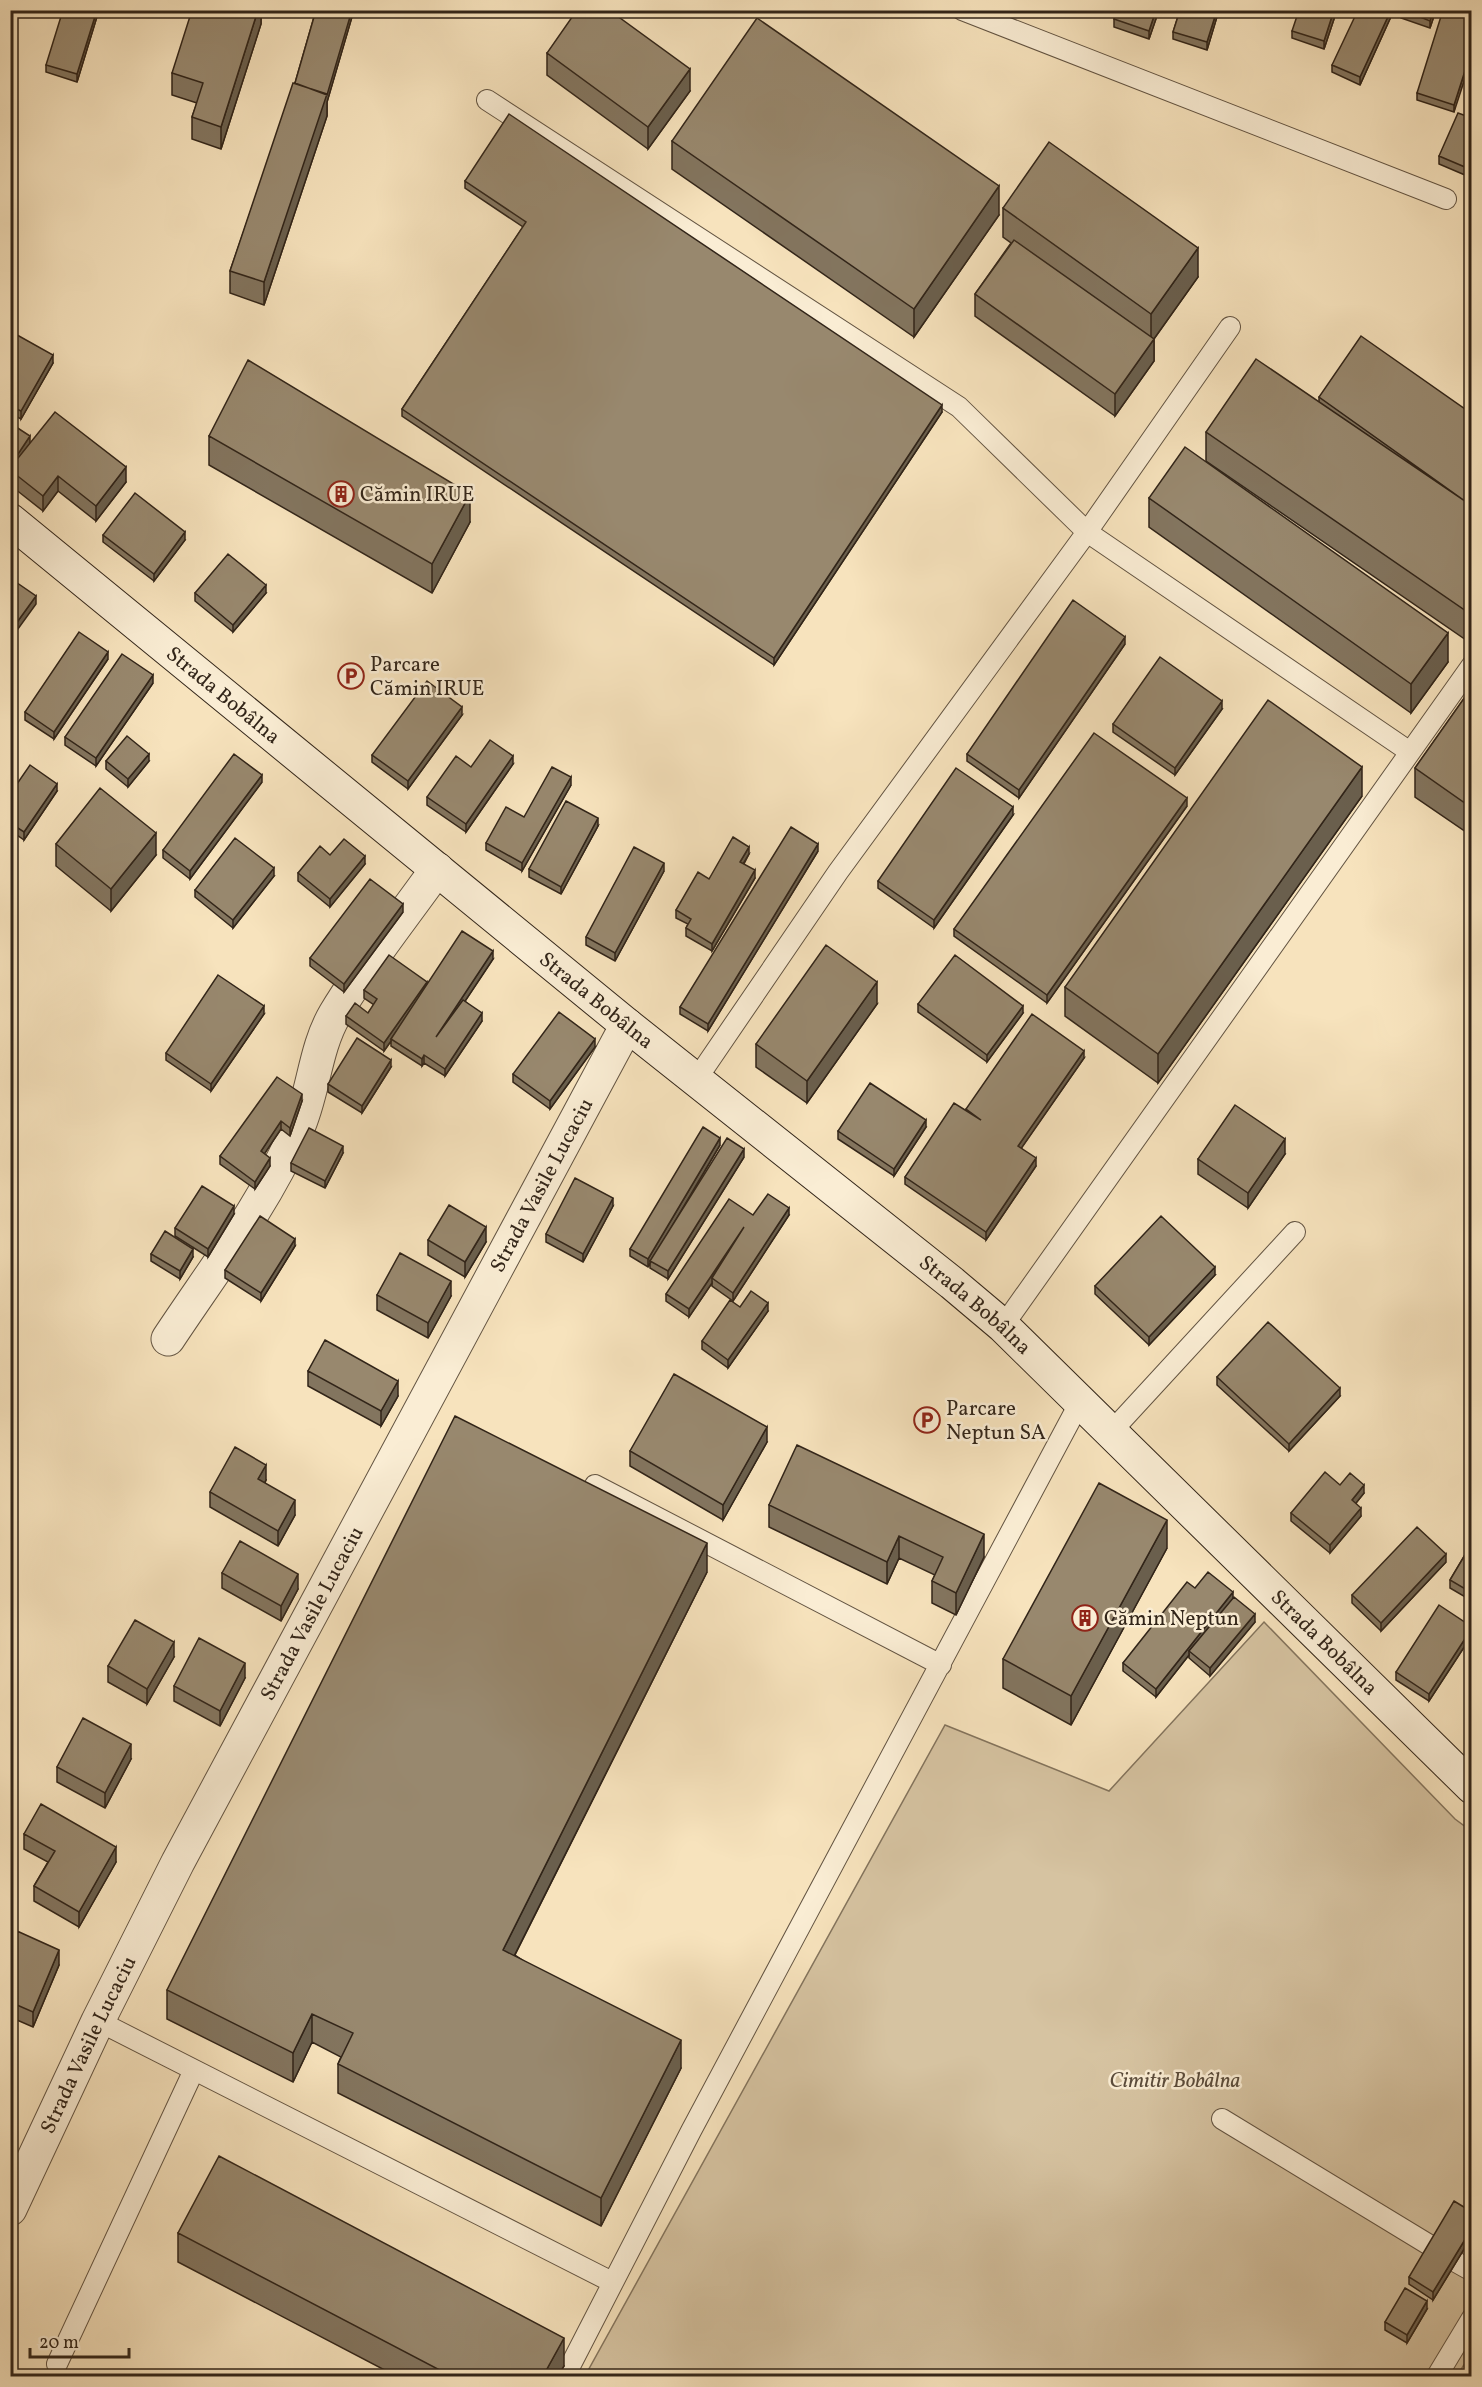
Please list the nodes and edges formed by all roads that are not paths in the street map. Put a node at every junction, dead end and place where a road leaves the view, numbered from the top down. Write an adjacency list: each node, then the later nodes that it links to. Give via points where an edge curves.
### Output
1 (962, 10): 3 (lane)
2 (487, 99): 6 (lane, via 959,407)
3 (1446, 200)
4 (1230, 327): 6 (lane)
5 (10, 520): 9 (main road, Strada Bobâlna)
6 (1087, 532): 8 (lane); 11 (lane, via 838,872)
7 (1472, 665): 8 (lane)
8 (1410, 752): 13 (lane)
9 (437, 869): 10 (main road, Strada Bobâlna); 14 (main road, via 335,1015 316,1056 298,1128 282,1161 259,1203)
10 (627, 1024): 11 (main road, Strada Bobâlna); 20 (main road, Strada Vasile Lucaciu, via 183,1852)
11 (696, 1080): 13 (main road, Strada Bobâlna)
12 (1295, 1232): 16 (lane)
13 (1003, 1326): 15 (main road, Strada Bobâlna)
14 (168, 1339)
15 (1080, 1402): 16 (main road, Strada Bobâlna); 18 (lane)
16 (1111, 1432): 19 (main road, Strada Bobâlna)
17 (595, 1485): 18 (lane)
18 (940, 1665): 25 (lane)
19 (1472, 1787)
20 (98, 2021): 21 (lane); 23 (main road, Strada Vasile Lucaciu)
21 (194, 2070): 25 (lane); 27 (lane)
22 (1222, 2119): 24 (lane)
23 (10, 2209)
24 (1431, 2246)
25 (612, 2282): 28 (lane)
26 (1472, 2318): 29 (lane)
27 (57, 2364)
28 (566, 2376)
29 (1437, 2376)

